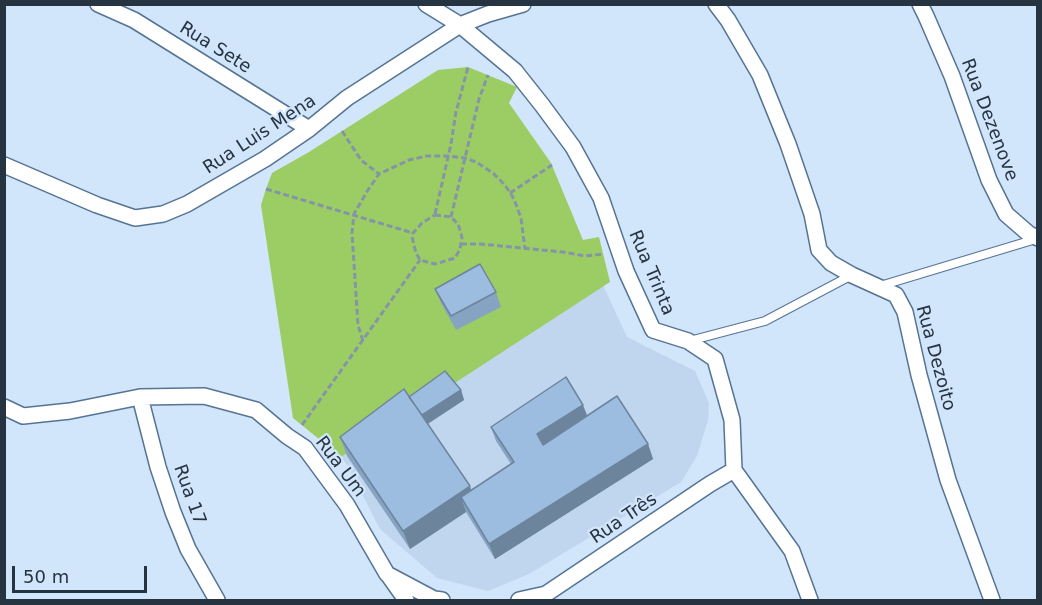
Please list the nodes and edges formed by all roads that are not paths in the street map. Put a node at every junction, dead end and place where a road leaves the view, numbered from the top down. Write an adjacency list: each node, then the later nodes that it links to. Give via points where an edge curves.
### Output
1 (98, 4): 7 (street, Rua Sete, via 134,21)
2 (426, 4): 6 (street)
3 (523, 4): 6 (street, Rua Luis Mena)
4 (716, 4): 10 (street, Rua Dezoito, via 764,85 788,144 819,250 831,263)
5 (920, 4): 9 (street, Rua Dezenove, via 952,76 988,180 1006,214)
6 (460, 25): 7 (street, Rua Luis Mena, via 347,98); 12 (street, Rua Trinta, via 515,71 573,147 601,198 626,271 654,330)
7 (309, 129): 8 (street, Rua Luis Mena, via 187,204 163,214 135,218 97,206)
8 (4, 165)
9 (1038, 238): 11 (lane)
10 (852, 275): 11 (street, Rua Dezoito); 12 (lane, via 765,321)
11 (879, 286): 23 (street, Rua Dezoito, via 896,295 905,312 948,480)
12 (688, 341): 15 (street, Rua Trinta, via 715,359 732,420)
13 (140, 397): 14 (street, Rua Um, via 23,416); 16 (street, Rua Um, via 204,396 256,410 305,448 346,505); 18 (street, Rua 17, via 173,512 188,549)
14 (4, 407)
15 (734, 470): 17 (street, Rua Três); 22 (street, via 792,551)
16 (387, 573): 19 (street); 20 (street, Rua Um)
17 (545, 598): 21 (street)
18 (217, 600)
19 (406, 600)
20 (442, 600)
21 (519, 600)
22 (810, 600)
23 (992, 600)

